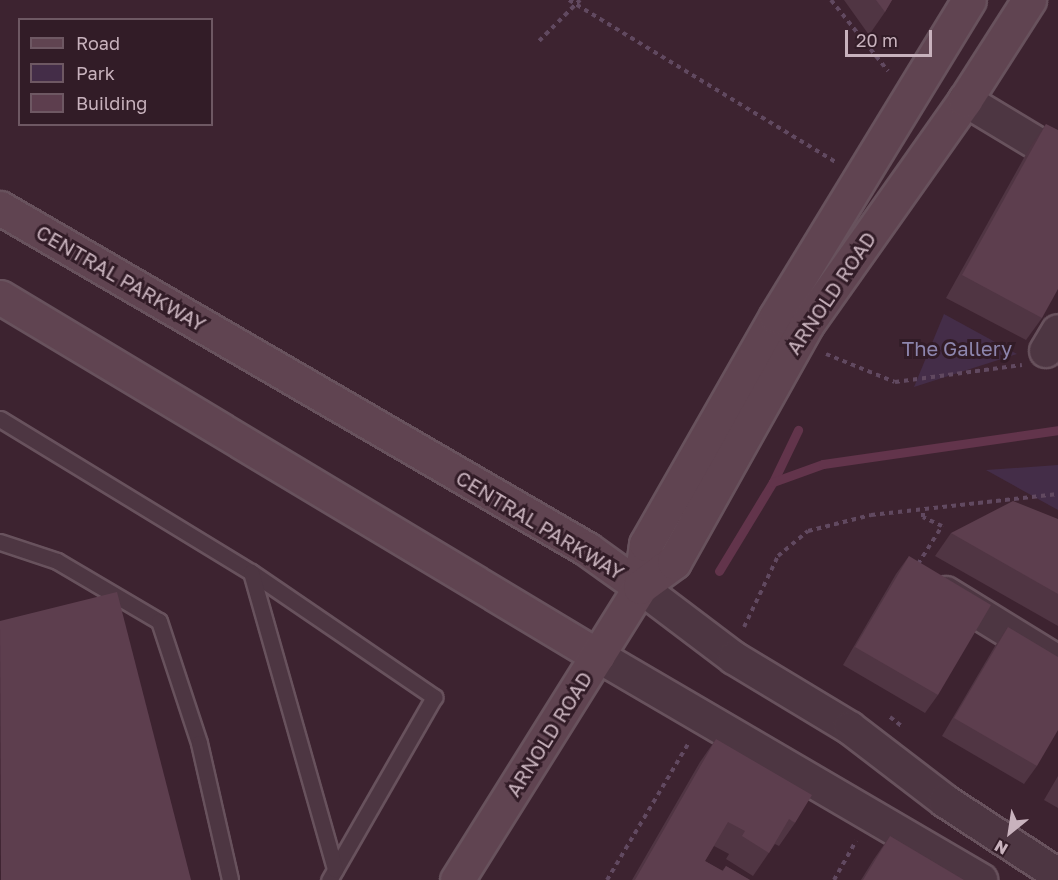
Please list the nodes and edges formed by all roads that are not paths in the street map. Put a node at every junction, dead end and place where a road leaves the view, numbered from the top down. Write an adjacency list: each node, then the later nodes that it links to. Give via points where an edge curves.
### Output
1 (969, 0): 11 (street, ARNOLD ROAD, via 860,177 646,543)
2 (1029, 0): 3 (street, ARNOLD ROAD)
3 (966, 100): 4 (street); 11 (street, ARNOLD ROAD, via 798,340 674,562)
4 (1058, 156)
5 (0, 208): 11 (street, CENTRAL PARKWAY, via 586,549)
6 (0, 297): 12 (street)
7 (0, 419): 9 (lane)
8 (0, 542): 16 (lane, via 57,561 159,621 199,743)
9 (251, 572): 14 (lane); 14 (lane, via 434,697)
10 (913, 573): 13 (street)
11 (640, 587): 12 (street, ARNOLD ROAD); 15 (street, CENTRAL PARKWAY, via 729,654 850,728 945,801)
12 (598, 656): 17 (street, ARNOLD ROAD); 18 (street)
13 (1058, 662)
14 (332, 875)
15 (1058, 875)
16 (230, 880)
17 (457, 880)
18 (981, 880)

